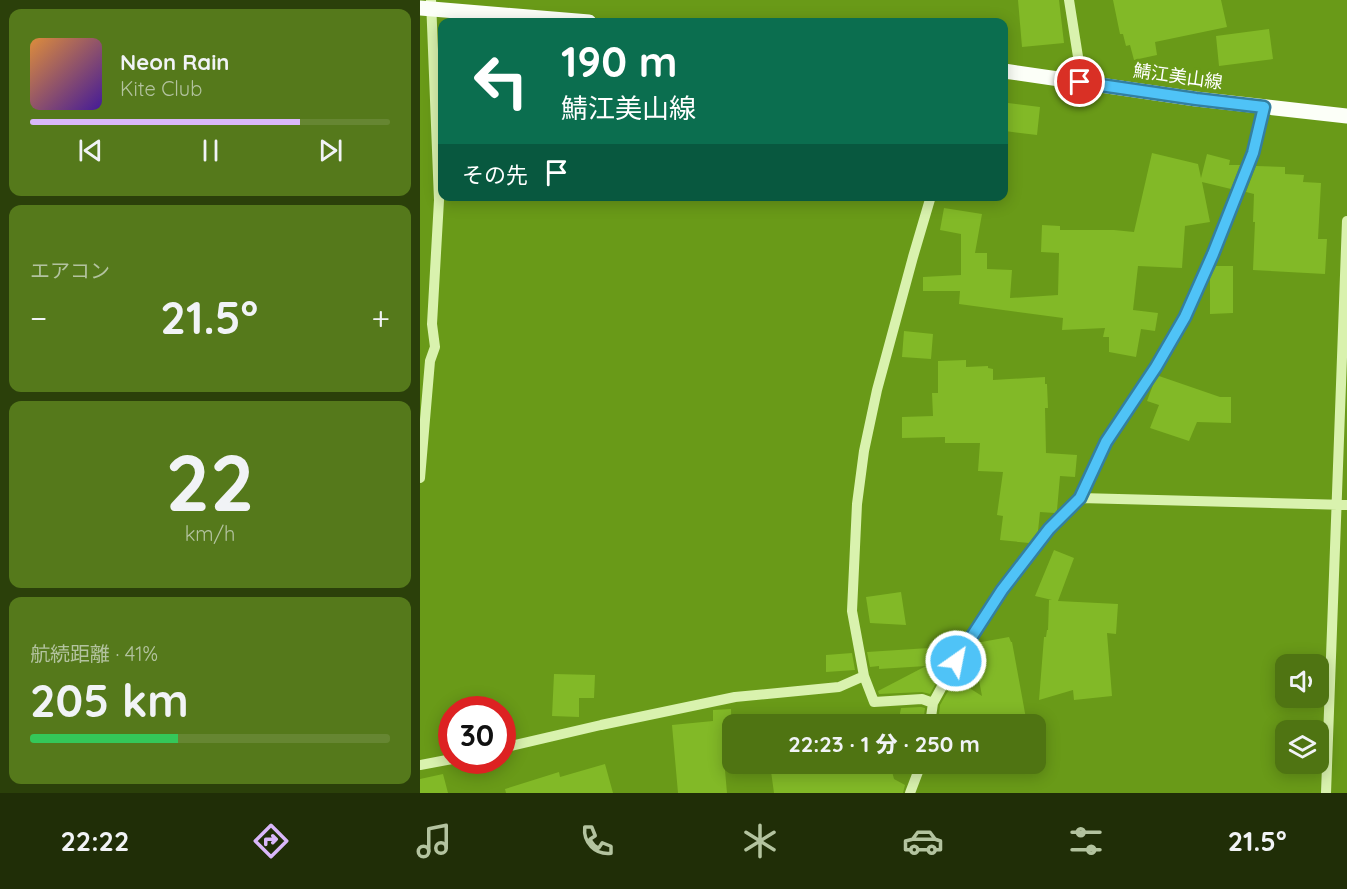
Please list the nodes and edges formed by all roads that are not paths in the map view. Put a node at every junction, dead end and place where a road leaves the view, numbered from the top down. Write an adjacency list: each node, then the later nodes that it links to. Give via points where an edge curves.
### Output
1 (1069, 0): 5 (street)
2 (427, 6): 3 (main road); 8 (street)
3 (548, 18)
4 (1008, 72): 5 (main road, 鯖江美山線)
5 (1080, 82): 6 (main road, 鯖江美山線)
6 (1264, 107): 7 (main road, 鯖江美山線); 13 (street, via 1253,153 1185,317 1106,442)
7 (1347, 116)
8 (438, 184)
9 (439, 201): 12 (street, via 432,324 435,347 430,361)
10 (929, 201): 15 (street, via 877,390 856,504 852,611)
11 (1347, 221): 14 (street)
12 (420, 478)
13 (1080, 498): 14 (street); 16 (street, via 1049,529 1002,590)
14 (1341, 505): 23 (street)
15 (864, 676): 16 (street, via 874,702 922,699); 18 (street, via 839,687 735,697)
16 (933, 703): 17 (street)
17 (931, 714)
18 (516, 745)
19 (438, 762): 20 (street)
20 (420, 765)
21 (917, 774): 22 (street)
22 (910, 793)
23 (1326, 793)

